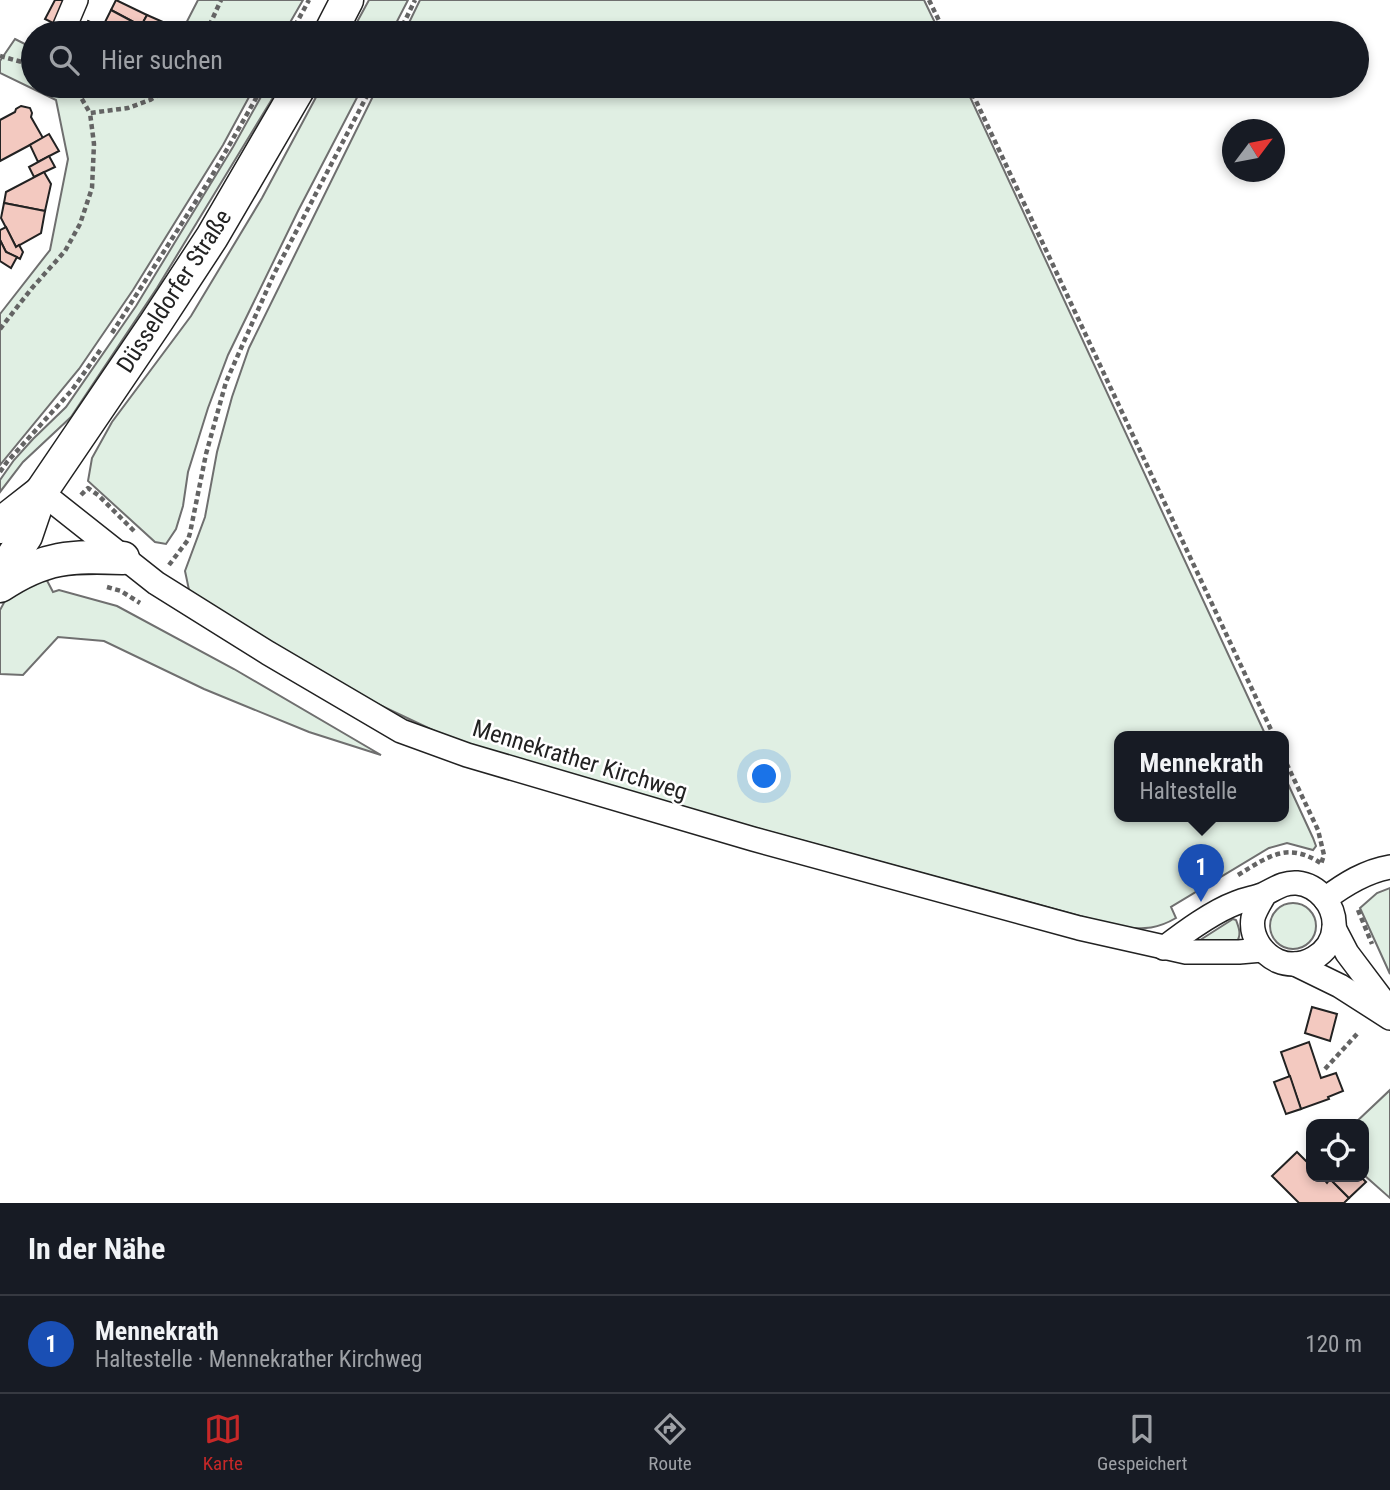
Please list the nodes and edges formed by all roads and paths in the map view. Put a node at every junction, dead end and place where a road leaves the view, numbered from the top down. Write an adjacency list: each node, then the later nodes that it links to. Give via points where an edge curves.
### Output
1 (76, 0): 7 (street)
2 (221, 0): 8 (path)
3 (309, 0): 9 (path)
4 (347, 0): 10 (main road)
5 (415, 0): 11 (path)
6 (929, 0): 12 (path)
7 (67, 21)
8 (211, 21)
9 (298, 21)
10 (336, 21)
11 (405, 21)
12 (939, 21)
13 (0, 56): 14 (path)
14 (21, 62)
15 (81, 98): 21 (path)
16 (153, 98): 21 (path, via 128,108)
17 (256, 98): 23 (path, via 108,339 72,390)
18 (293, 98): 24 (main road, Düsseldorfer Straße, via 212,237)
19 (366, 98): 28 (path, via 245,336 226,382 188,540)
20 (975, 98): 32 (path)
21 (90, 113): 22 (path, via 92,188 80,224 65,251)
22 (0, 329)
23 (0, 472)
24 (41, 492): 25 (main road, Düsseldorfer Straße); 26 (street, Mennekrather Kirchweg); 27 (main road, Düsseldorfer Straße, via 26,536)
25 (0, 527)
26 (123, 558): 28 (street, Mennekrather Kirchweg); 30 (main road, via 79,556 47,562)
27 (0, 576)
28 (156, 583): 38 (street, Mennekrather Kirchweg, via 401,731 467,755 753,839)
29 (97, 584): 31 (path)
30 (0, 586)
31 (141, 604)
32 (1272, 731)
33 (1289, 769): 35 (path, via 1318,830 1324,855)
34 (1390, 867): 35 (street)
35 (1318, 893): 36 (street, via 1299,883); 37 (street, via 1333,915)
36 (1265, 894): 38 (street, via 1235,903); 39 (street, via 1253,927)
37 (1334, 928): 40 (street, via 1317,957); 41 (street)
38 (1164, 948): 39 (street, Mennekrather Kirchweg, via 1186,952)
39 (1262, 950): 40 (street, Mennekrather Kirchweg)
40 (1295, 964): 42 (street, Mennekrather Kirchweg)
41 (1390, 1010)
42 (1390, 1018)
43 (1357, 1034): 44 (path)
44 (1325, 1069)

